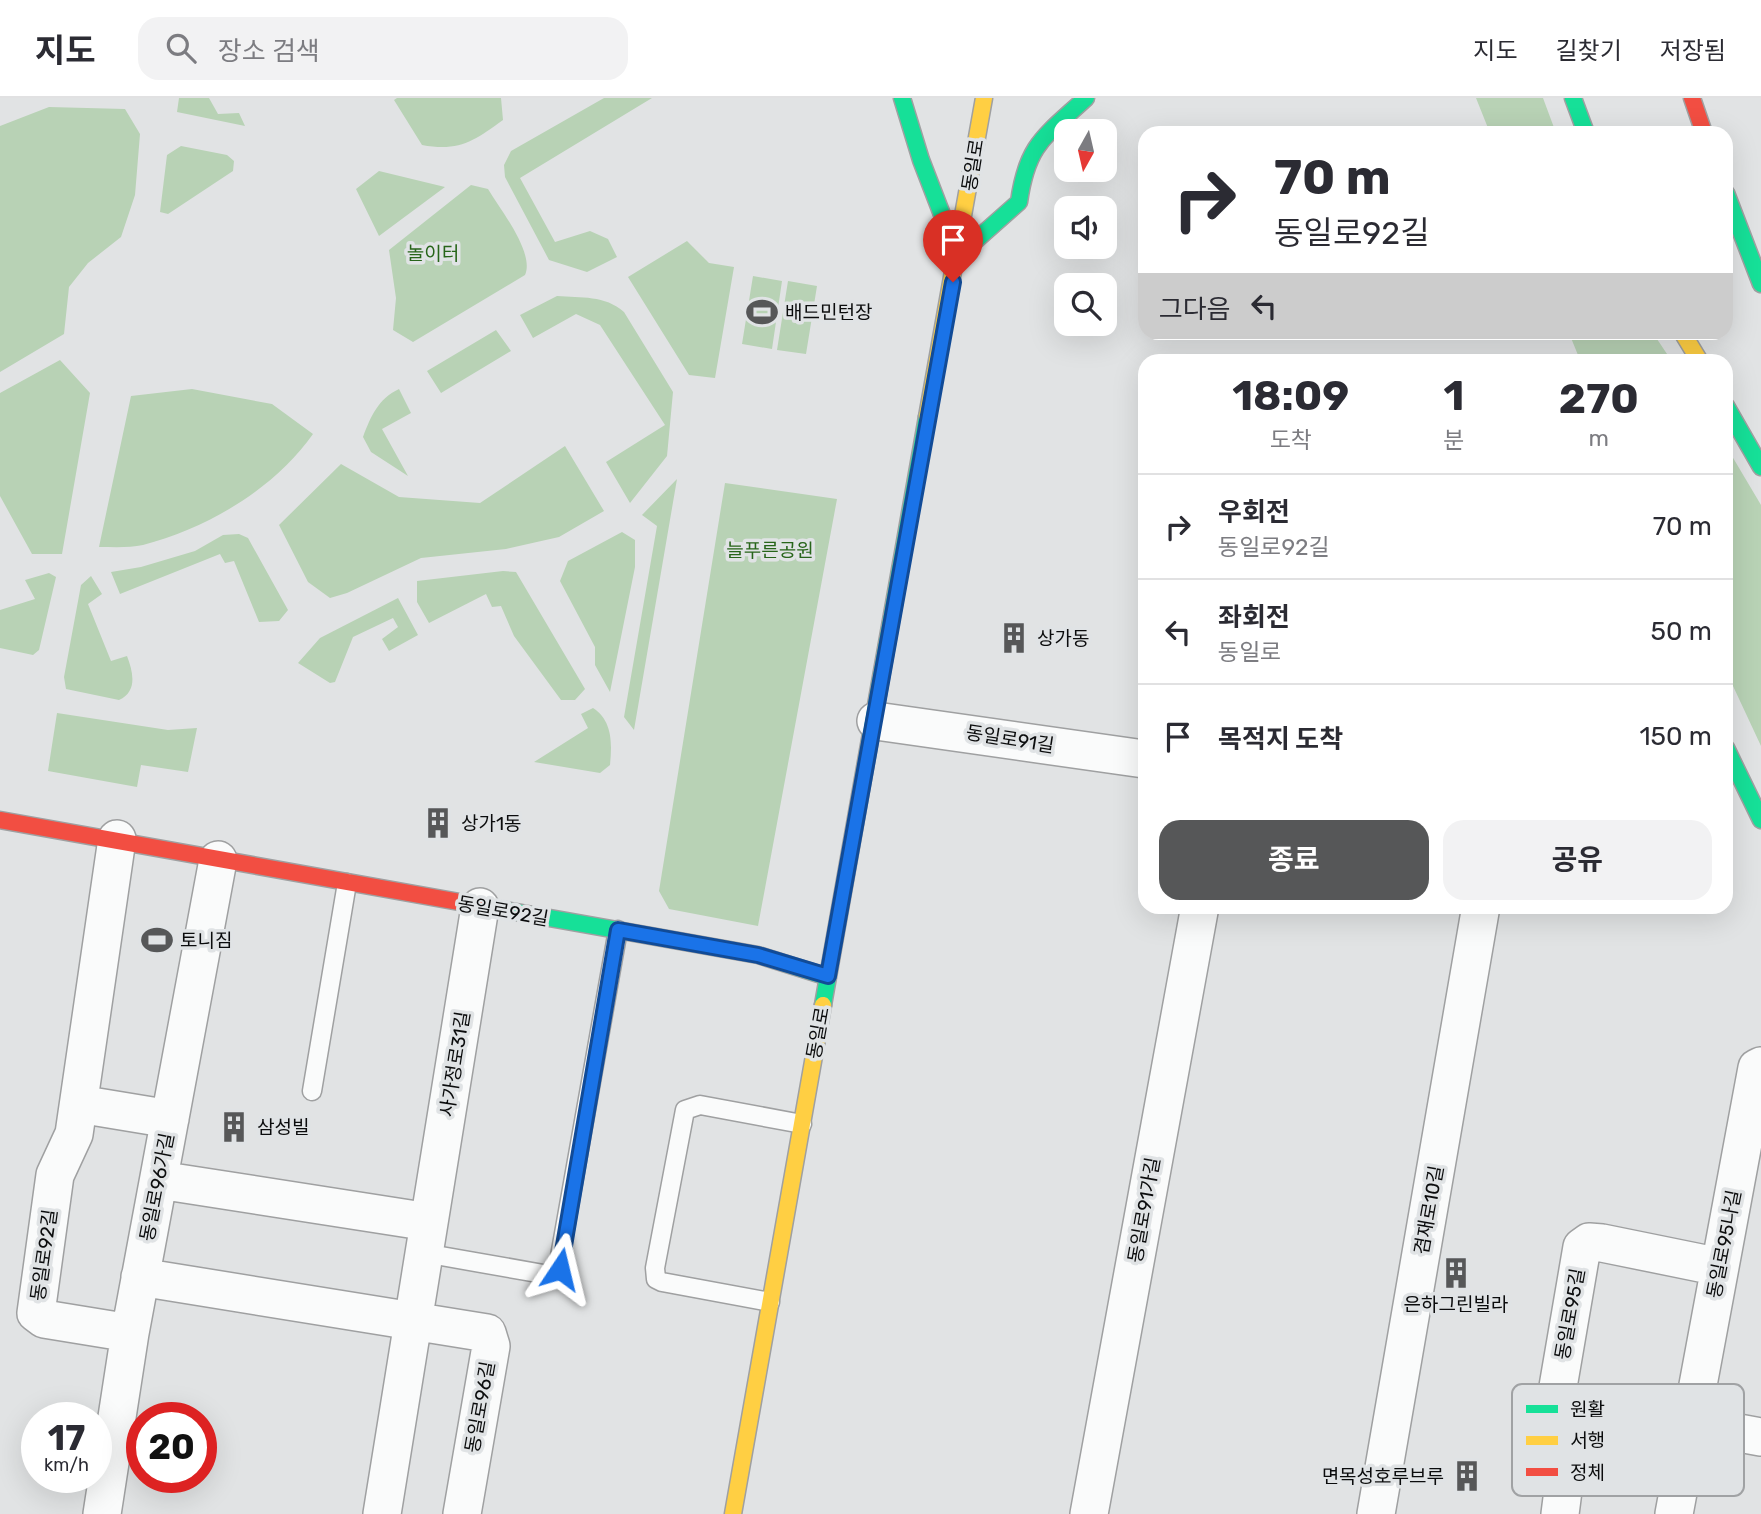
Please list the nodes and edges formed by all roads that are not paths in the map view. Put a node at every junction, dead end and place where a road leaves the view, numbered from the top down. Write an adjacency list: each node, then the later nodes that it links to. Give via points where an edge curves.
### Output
1 (902, 98): 9 (main road)
2 (984, 98): 9 (main road, 동일로)
3 (1086, 98): 9 (main road, via 1037,143 1023,174 1019,202)
4 (1573, 98): 6 (main road)
5 (1692, 98): 7 (main road)
6 (1583, 126)
7 (1702, 126)
8 (1733, 211): 10 (main road)
9 (958, 256): 13 (main road, 동일로)
10 (1761, 284)
11 (1733, 418): 12 (main road)
12 (1761, 467)
13 (876, 721): 14 (street, 동일로91길); 25 (main road, 동일로)
14 (1138, 758)
15 (1733, 762): 17 (main road)
16 (0, 820): 18 (main road, 동일로92길)
17 (1761, 820)
18 (117, 839): 19 (main road, 동일로92길); 28 (street, 동일로92길)
19 (218, 860): 20 (main road, 동일로92길); 29 (street, 동일로96가길)
20 (347, 883): 21 (main road, 동일로92길); 27 (lane)
21 (480, 907): 24 (main road, 동일로92길); 32 (street, 사가정로31길)
22 (1199, 914): 46 (street, 동일로91가길)
23 (1480, 914): 47 (street, 겸재로10길)
24 (618, 930): 25 (main road, 동일로92길, via 758,955); 32 (lane, via 557,1273 549,1275)
25 (828, 976): 30 (main road, 동일로)
26 (1761, 1066): 33 (street, 동일로95나길, via 1757,1068)
27 (312, 1091)
28 (79, 1104): 29 (street); 37 (street, 동일로92길, via 72,1142 55,1175 36,1313 44,1319)
29 (170, 1119): 31 (street, 동일로96가길)
30 (802, 1124): 35 (main road, 동일로); 35 (lane, via 700,1105 685,1110 655,1268 656,1279 662,1282)
31 (159, 1180): 32 (street); 34 (street, 동일로96가길)
32 (427, 1237): 36 (street, 사가정로31길)
33 (1720, 1267): 38 (street, 동일로95길, via 1602,1243 1581,1247); 39 (street, 동일로95나길)
34 (140, 1277): 36 (street); 37 (street, 동일로96가길)
35 (771, 1302): 45 (main road, 동일로)
36 (413, 1321): 43 (street, 사가정로31길); 44 (street, 동일로96길, via 482,1331 491,1339)
37 (130, 1333): 42 (street, 동일로96가길)
38 (1558, 1384)
39 (1698, 1384)
40 (1562, 1496): 48 (street, 동일로95길)
41 (1677, 1496): 49 (street, 동일로95나길)
42 (102, 1514)
43 (382, 1514)
44 (462, 1514)
45 (733, 1514)
46 (1089, 1514)
47 (1376, 1514)
48 (1560, 1514)
49 (1674, 1514)

